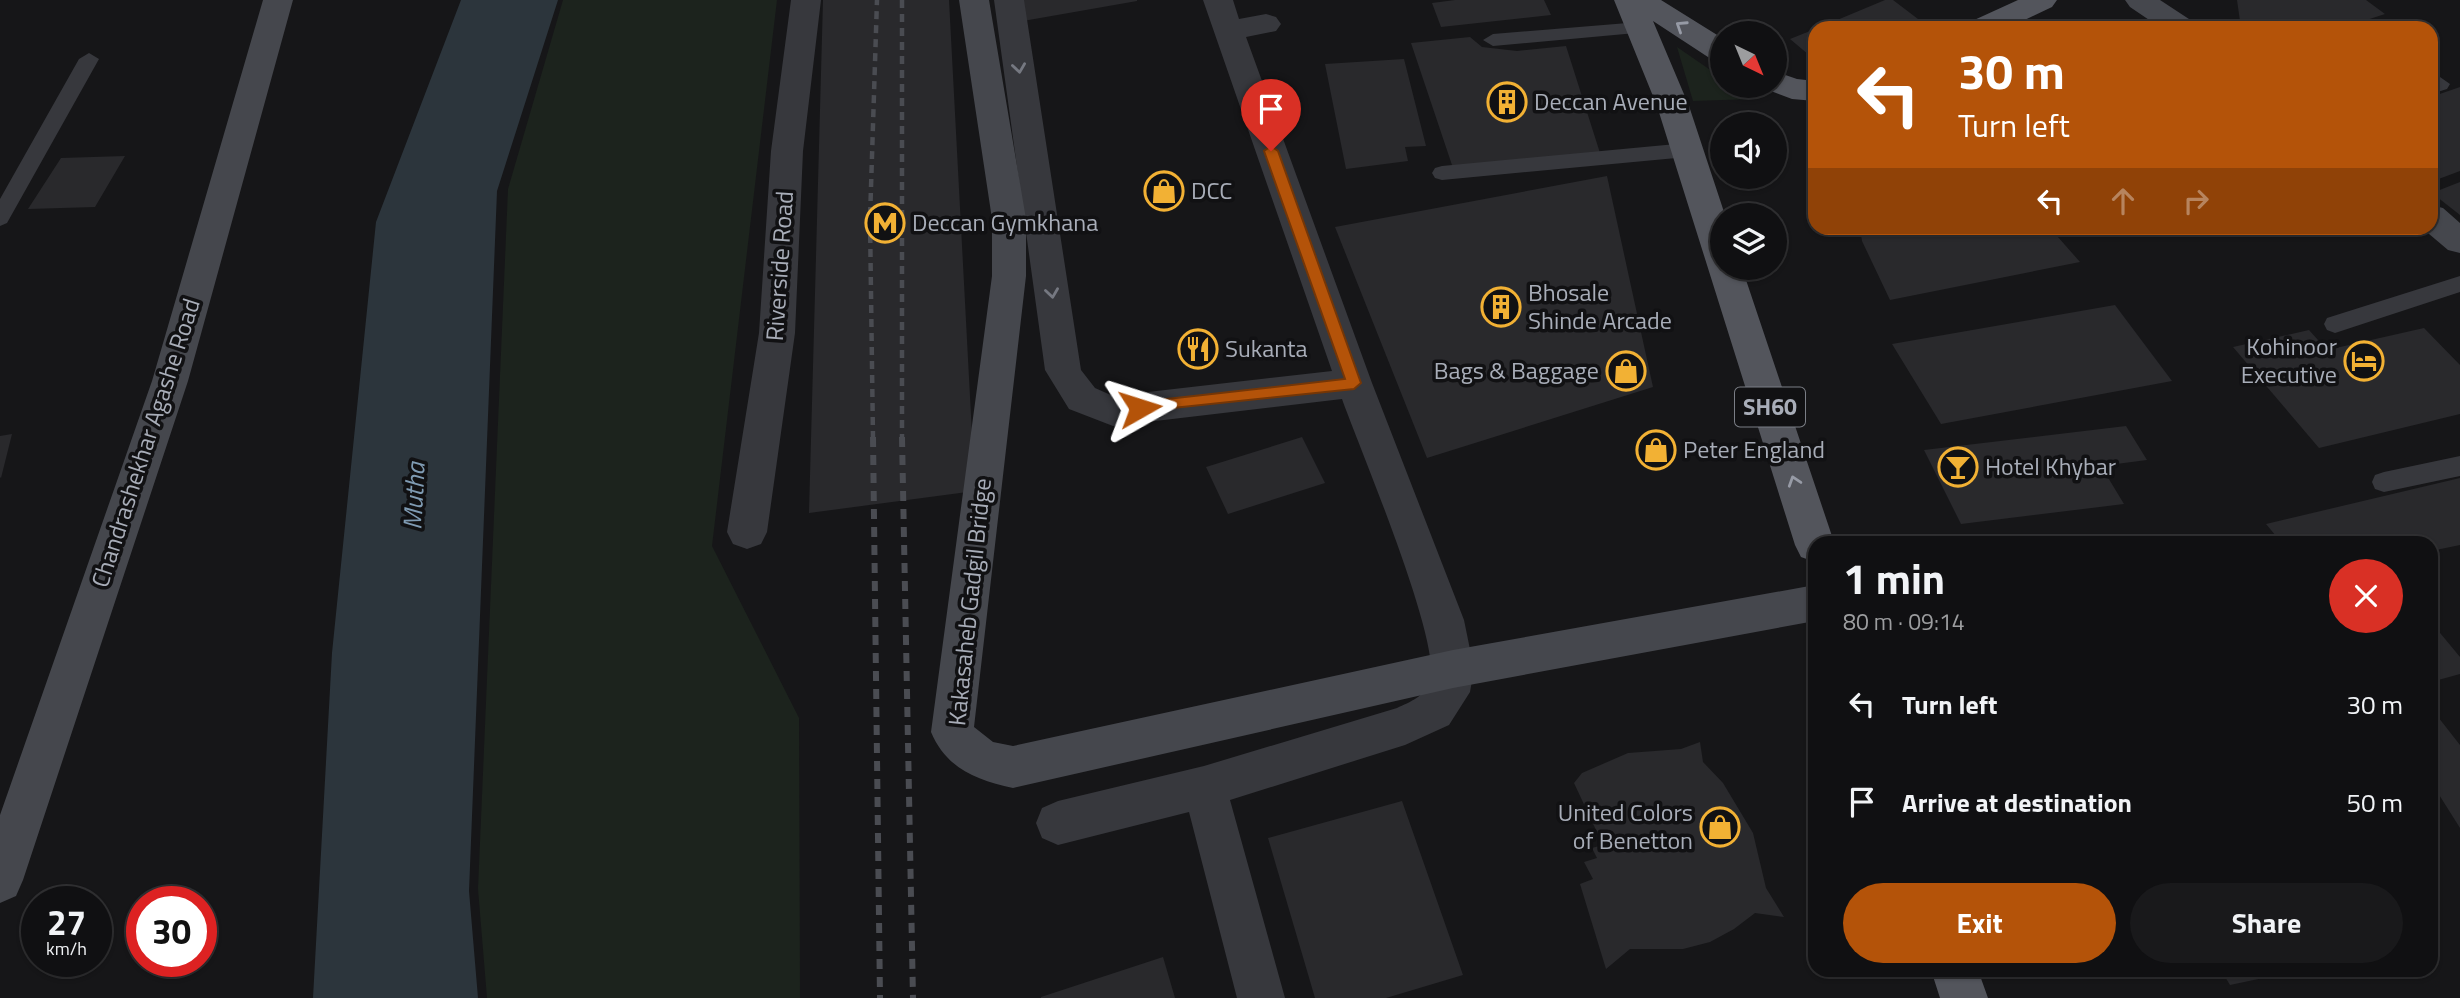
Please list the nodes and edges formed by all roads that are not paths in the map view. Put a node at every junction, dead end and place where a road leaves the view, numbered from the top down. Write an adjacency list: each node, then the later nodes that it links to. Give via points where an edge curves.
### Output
1 (278, 0): 36 (street, Chandrashekhar Agashe Road, via 170,381)
2 (806, 0): 30 (street, Riverside Road, via 787,151 777,333)
3 (974, 0): 33 (street, Kakasaheb Gadgil Bridge, via 1009,219 1009,276 952,732 964,749 987,762 1013,767)
4 (1009, 0): 27 (street, one-way to 27, via 1063,370 1073,391 1086,404 1113,411)
5 (1218, 0): 12 (street)
6 (2042, 0): 9 (main road)
7 (2140, 0): 10 (street)
8 (1636, 9): 13 (lane); 14 (main road, one-way to 8); 18 (main road)
9 (1998, 21)
10 (2170, 21)
11 (1266, 24): 12 (street)
12 (1228, 30): 27 (street)
13 (1493, 40)
14 (1710, 46)
15 (89, 59): 20 (lane)
16 (1787, 87): 17 (main road)
17 (1808, 90)
18 (1687, 150): 19 (lane); 21 (main road)
19 (1442, 173)
20 (0, 218)
21 (1710, 221)
22 (2438, 222): 23 (street)
23 (2460, 240)
24 (1729, 280): 31 (main road, SH60, one-way to 24)
25 (2460, 284): 26 (lane)
26 (2335, 324)
27 (1354, 383): 33 (street, via 1444,620)
28 (2460, 466): 29 (lane)
29 (2384, 482)
30 (747, 532)
31 (1812, 536)
32 (1808, 604): 33 (street)
33 (1453, 669): 34 (street, via 1449,692 1434,711 1405,725)
34 (1204, 787): 35 (street); 38 (street)
35 (1058, 823)
36 (0, 880)
37 (1957, 977): 39 (main road)
38 (1261, 998)
39 (1964, 998)

